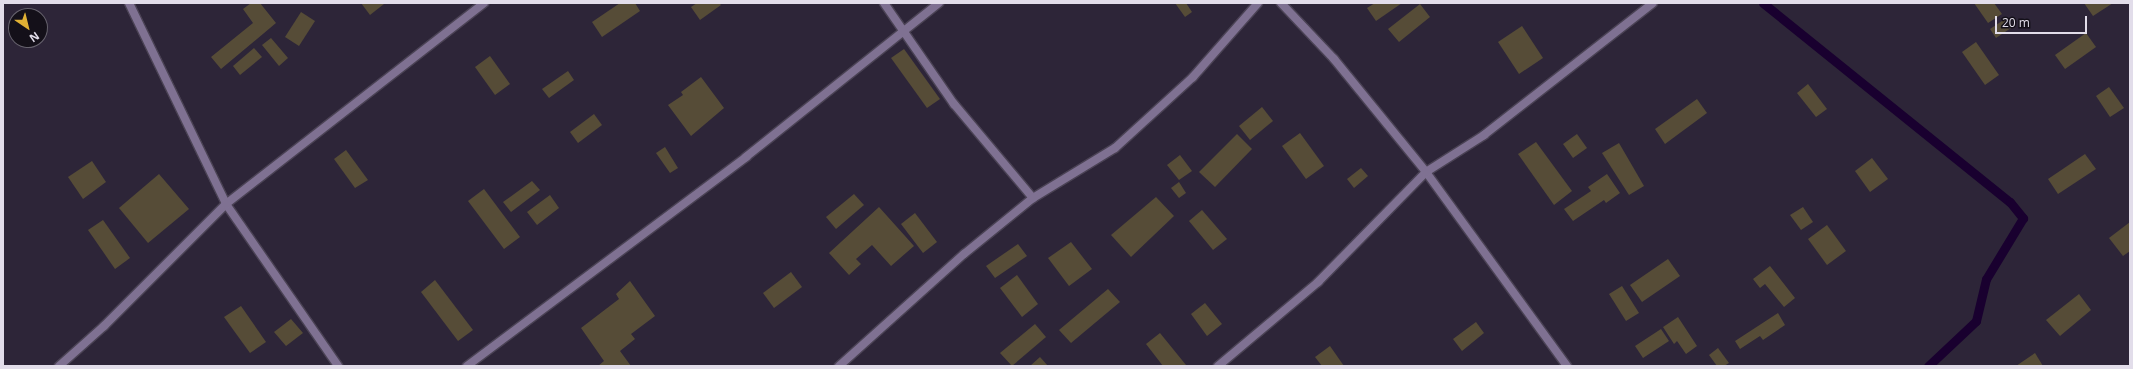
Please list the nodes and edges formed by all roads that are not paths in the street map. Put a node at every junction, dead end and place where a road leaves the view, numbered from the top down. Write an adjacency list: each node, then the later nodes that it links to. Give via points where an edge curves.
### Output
1 (129, 3): 11 (street)
2 (484, 3): 11 (street)
3 (884, 3): 8 (street)
4 (939, 3): 8 (street)
5 (1258, 3): 10 (street, via 1193,77 1115,148)
6 (1281, 3): 9 (street, via 1334,59)
7 (1653, 3): 9 (street, via 1484,135)
8 (902, 31): 10 (street, via 954,104); 14 (street, via 746,157)
9 (1426, 172): 16 (street, via 1318,282); 17 (street)
10 (1033, 198): 15 (street, via 964,254)
11 (226, 204): 12 (street, via 104,326); 13 (street)
12 (59, 366)
13 (338, 366)
14 (467, 366)
15 (839, 366)
16 (1218, 366)
17 (1567, 366)

